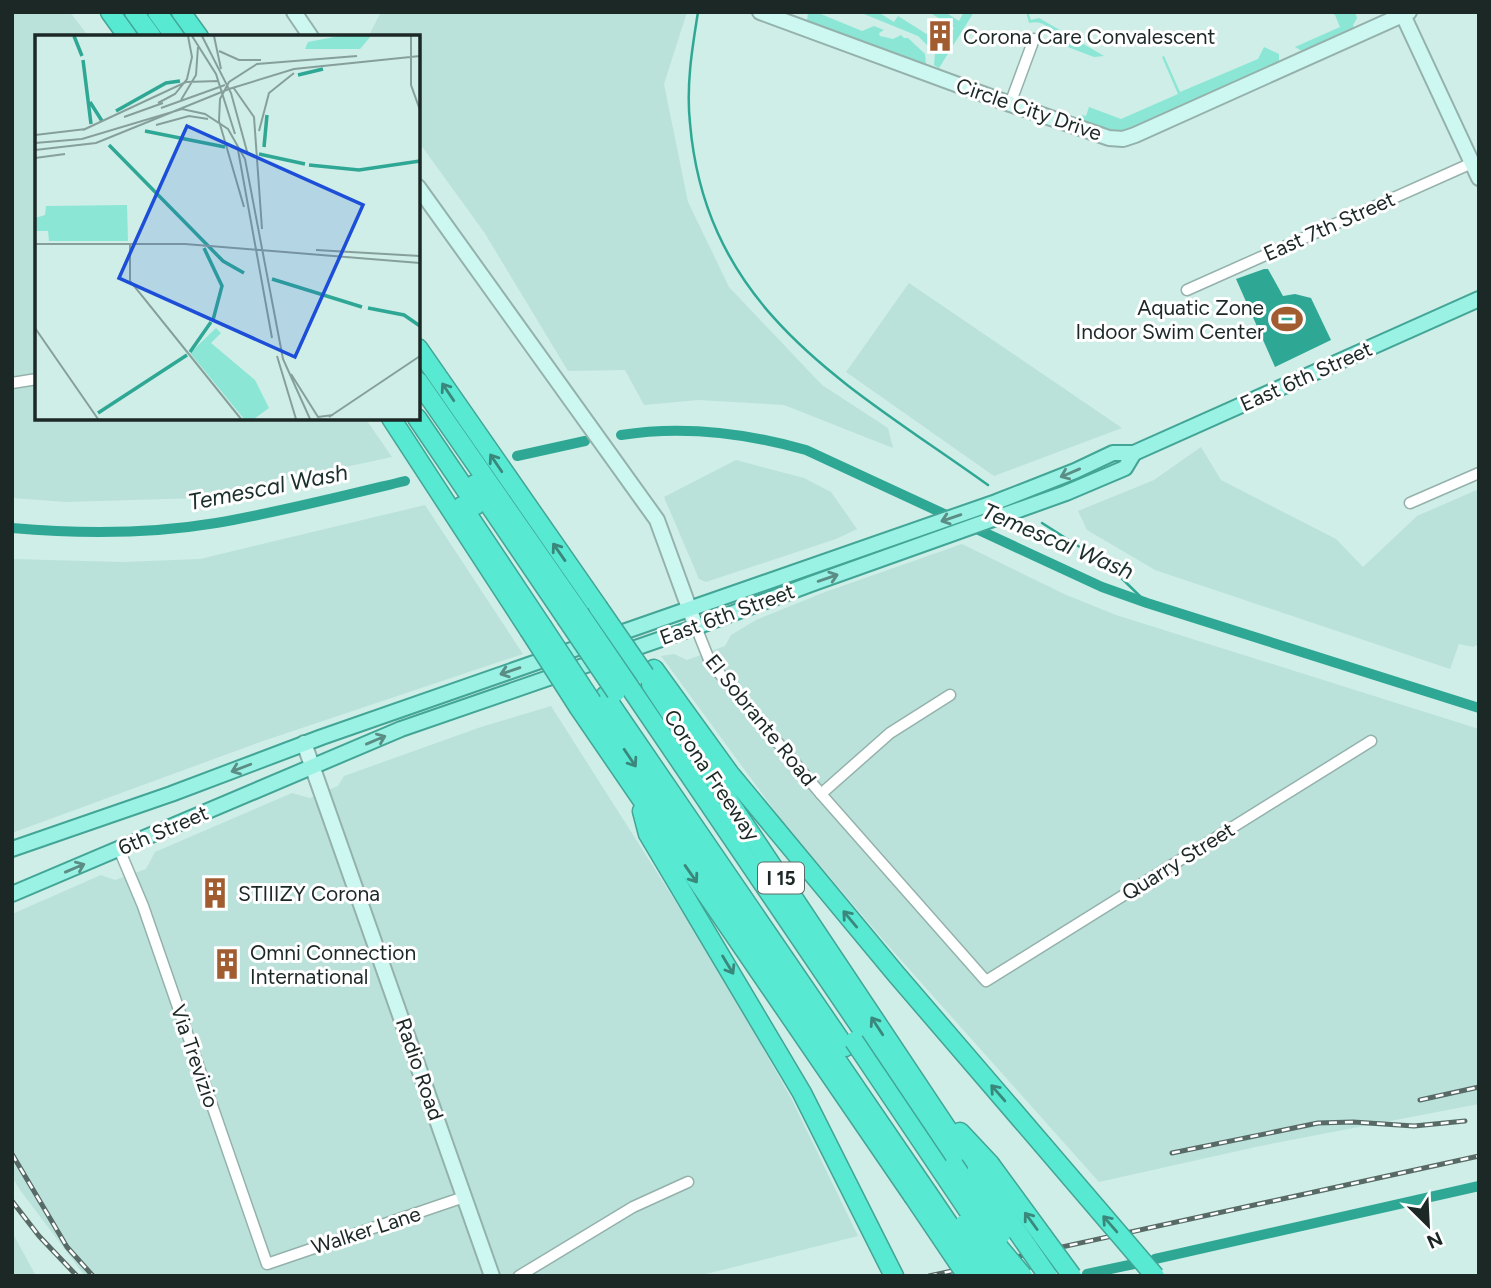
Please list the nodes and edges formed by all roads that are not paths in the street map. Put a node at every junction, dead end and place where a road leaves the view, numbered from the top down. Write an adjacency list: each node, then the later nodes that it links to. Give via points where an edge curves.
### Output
1 (110, 12): 8 (highway)
2 (134, 12): 9 (highway)
3 (157, 12): 10 (highway)
4 (181, 12): 11 (highway)
5 (293, 12): 12 (street)
6 (760, 12): 14 (street, Circle City Drive)
7 (1403, 13): 14 (street, Circle City Drive, via 1123,139); 15 (street)
8 (127, 35)
9 (151, 35)
10 (174, 35)
11 (198, 35)
12 (310, 35)
13 (1034, 39): 14 (street)
14 (1010, 104)
15 (1472, 163): 16 (street); 18 (street, East 7th Street)
16 (1479, 177)
17 (420, 190): 33 (street, El Sobrante Road, via 657,520)
18 (1187, 290)
19 (1479, 299): 29 (main road, East 6th Street)
20 (420, 351): 36 (highway, one-way to 20, bridge, via 641,650 618,635)
21 (35, 379): 22 (street)
22 (12, 383)
23 (420, 390): 28 (highway)
24 (420, 406): 28 (highway)
25 (395, 420): 28 (highway)
26 (406, 420): 28 (highway)
27 (418, 420): 28 (highway)
28 (432, 441): 32 (highway); 32 (highway); 32 (highway)
29 (1134, 453): 33 (main road, East 6th Street, one-way to 33, via 1113,453 1047,483); 35 (main road, East 6th Street, one-way to 29, via 1066,493 1125,468)
30 (1479, 473): 31 (street)
31 (1410, 503)
32 (476, 506): 34 (highway); 34 (highway); 34 (highway)
33 (690, 610): 35 (street, El Sobrante Road); 40 (main road, East 6th Street, one-way to 40)
34 (554, 622): 38 (highway, bridge); 38 (highway, bridge); 38 (highway)
35 (696, 627): 41 (main road, East 6th Street, one-way to 35, via 398,730); 42 (street, El Sobrante Road, via 710,662)
36 (650, 672): 49 (highway, Corona Freeway / I 15, one-way to 36, via 915,1082); 65 (highway, one-way to 36, bridge, via 895,974)
37 (950, 695): 42 (street, via 890,733)
38 (604, 697): 43 (highway); 48 (highway); 52 (highway, one-way to 52); 62 (highway, bridge, via 954,1165)
39 (1371, 741): 47 (street, Quarry Street)
40 (304, 743): 41 (street, Radio Road); 44 (main road, 6th Street, one-way to 44)
41 (313, 766): 45 (main road, 6th Street); 53 (street, Radio Road)
42 (821, 794): 47 (street, El Sobrante Road)
43 (638, 797): 50 (highway, one-way to 50, via 648,834 763,1024); 52 (highway, one-way to 52)
44 (12, 849)
45 (119, 849): 46 (main road, 6th Street, one-way to 45); 54 (street, Via Trevizio)
46 (17, 891)
47 (986, 981)
48 (849, 1044): 61 (highway, bridge, via 959,1217); 62 (highway, bridge, via 967,1209)
49 (983, 1168): 63 (highway, bridge); 64 (highway, one-way to 49, bridge)
50 (845, 1176): 57 (highway); 58 (highway)
51 (688, 1182): 56 (street, via 633,1207)
52 (920, 1194): 59 (highway, bridge); 60 (highway, bridge)
53 (464, 1197): 54 (street, Walker Lane); 55 (street, Radio Road)
54 (267, 1264)
55 (492, 1276)
56 (519, 1276)
57 (885, 1276)
58 (894, 1276)
59 (967, 1276)
60 (984, 1276)
61 (1005, 1276)
62 (1025, 1276)
63 (1048, 1276)
64 (1072, 1276)
65 (1155, 1276)

